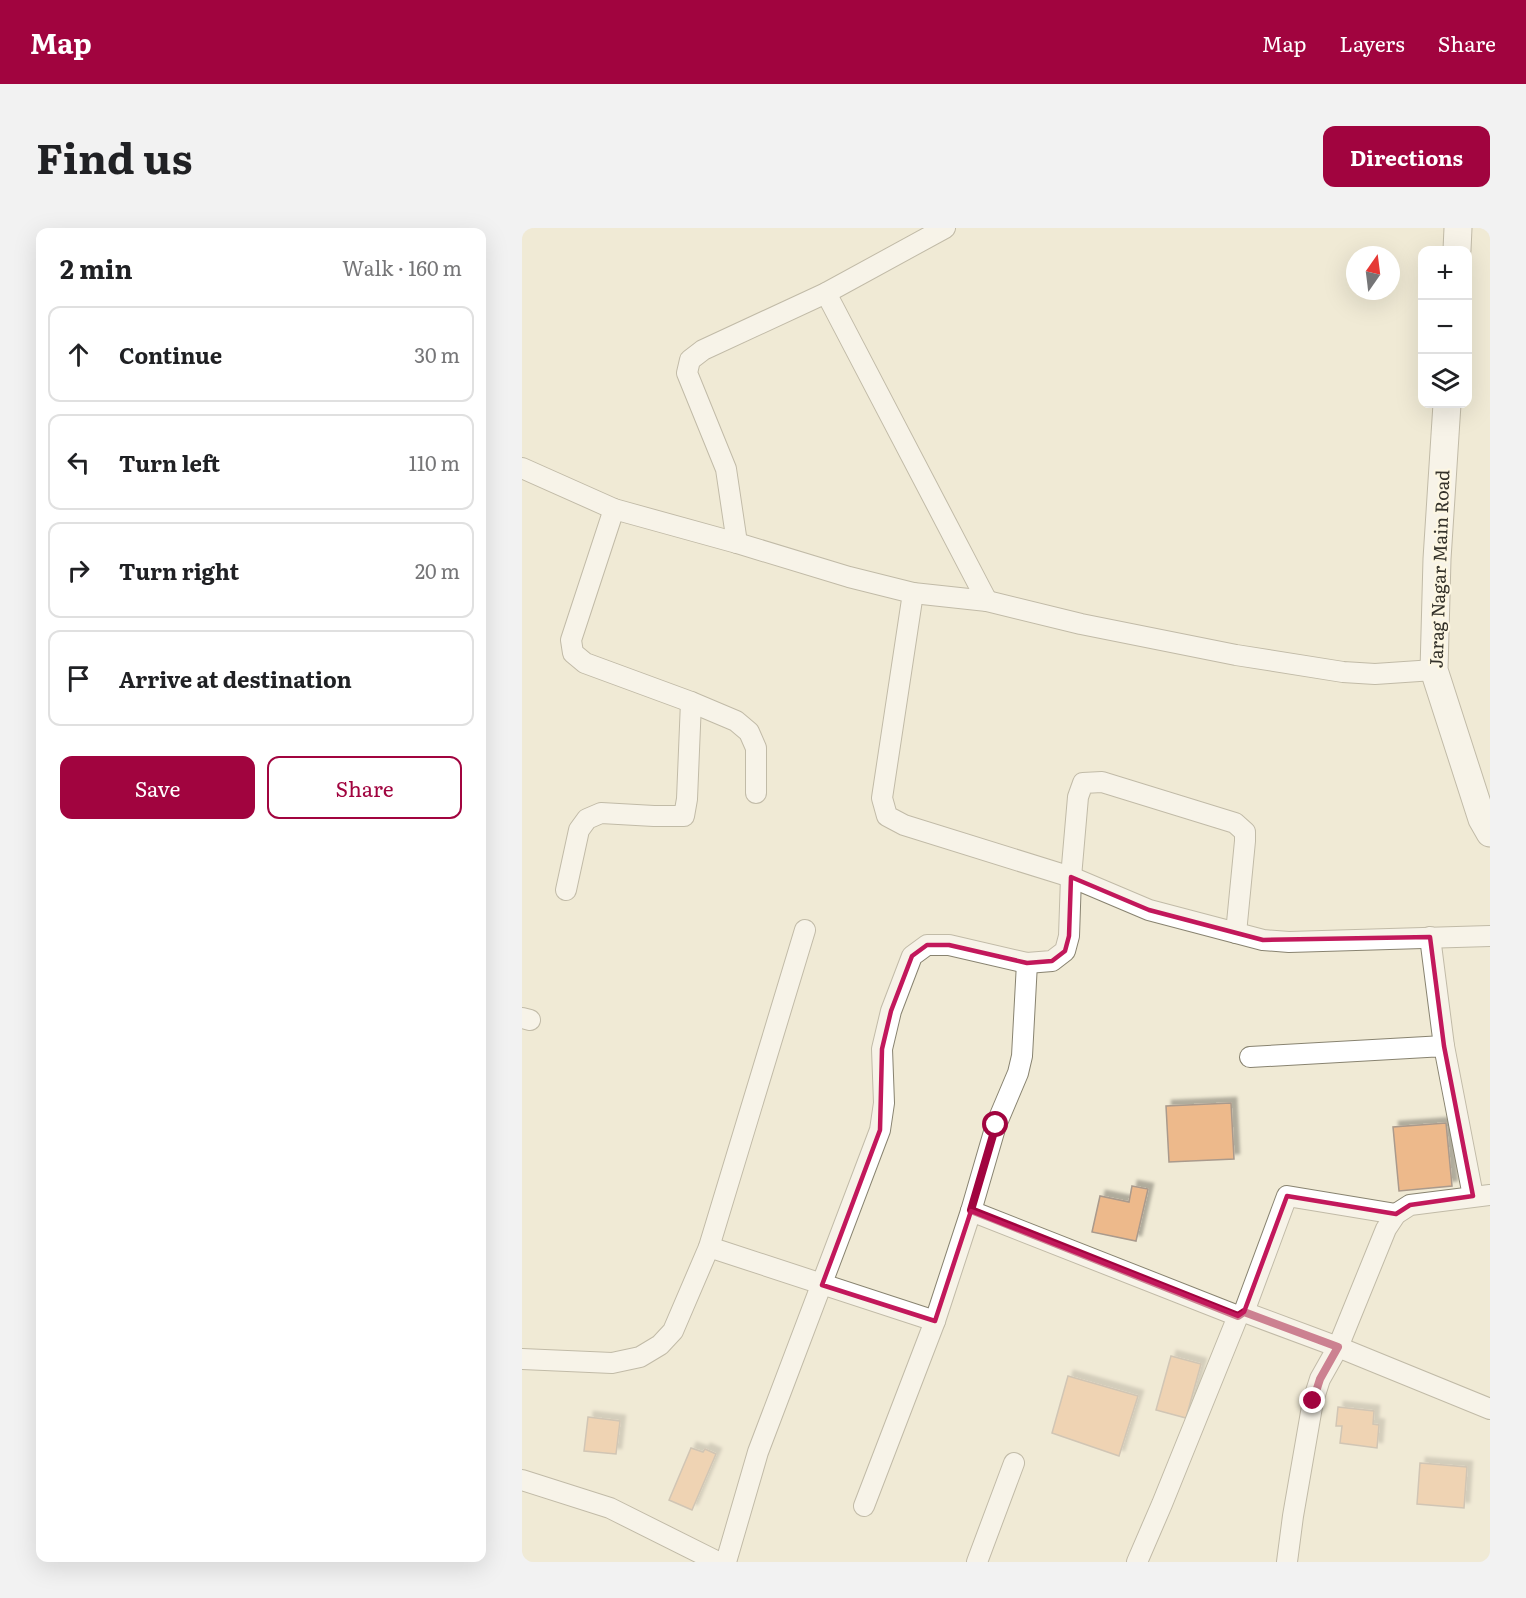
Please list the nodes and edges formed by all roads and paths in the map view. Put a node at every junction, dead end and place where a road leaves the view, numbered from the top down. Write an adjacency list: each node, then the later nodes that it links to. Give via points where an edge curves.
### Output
1 (945, 228): 4 (street)
2 (1458, 228): 3 (street)
3 (1457, 246)
4 (826, 293): 8 (street, via 703,350 690,360 687,373 726,469); 10 (street)
5 (1448, 408): 11 (street, Jarag Nagar Main Road)
6 (522, 468): 7 (street)
7 (614, 509): 8 (street); 12 (street, via 571,640 573,653 585,663)
8 (737, 543): 9 (street, via 849,578)
9 (913, 593): 10 (street); 15 (street, via 882,798 887,816 904,825)
10 (987, 601): 11 (street, via 1081,624 1332,671 1375,674)
11 (1434, 670): 14 (street, Jarag Nagar Main Road, via 1482,819)
12 (691, 702): 13 (street, via 736,721 749,732 756,748); 16 (street, via 684,816 601,813 587,819 579,830)
13 (756, 793)
14 (1490, 833)
15 (1071, 877): 18 (street, via 1149,910); 18 (street, via 1077,797 1083,783 1102,782 1235,823 1245,832); 21 (street, via 1065,951 1052,961)
16 (566, 890)
17 (805, 930): 27 (street)
18 (1236, 933): 20 (street, via 1289,942)
19 (1490, 936): 20 (street)
20 (1430, 937): 22 (street)
21 (1028, 963): 25 (street, via 1022,1056); 28 (street, via 950,945 927,945 912,956 891,1011 882,1049 884,1103 880,1130)
22 (1444, 1046): 23 (street); 24 (street)
23 (1250, 1057)
24 (1481, 1195): 26 (street, via 1410,1205)
25 (971, 1210): 29 (street); 30 (street)
26 (1396, 1214): 29 (street, via 1287,1196); 31 (street, via 1386,1229)
27 (709, 1247): 28 (street); 32 (street, via 673,1331 640,1358 612,1363)
28 (822, 1285): 30 (street); 38 (street, via 758,1452)
29 (1241, 1314): 31 (street); 40 (street)
30 (935, 1321): 36 (street)
31 (1338, 1347): 33 (street); 41 (street, via 1313,1401)
32 (522, 1359)
33 (1490, 1409)
34 (1014, 1463): 39 (street)
35 (522, 1480): 37 (street, via 610,1508)
36 (864, 1506)
37 (718, 1562)
38 (726, 1562)
39 (977, 1562)
40 (1137, 1562)
41 (1287, 1562)

